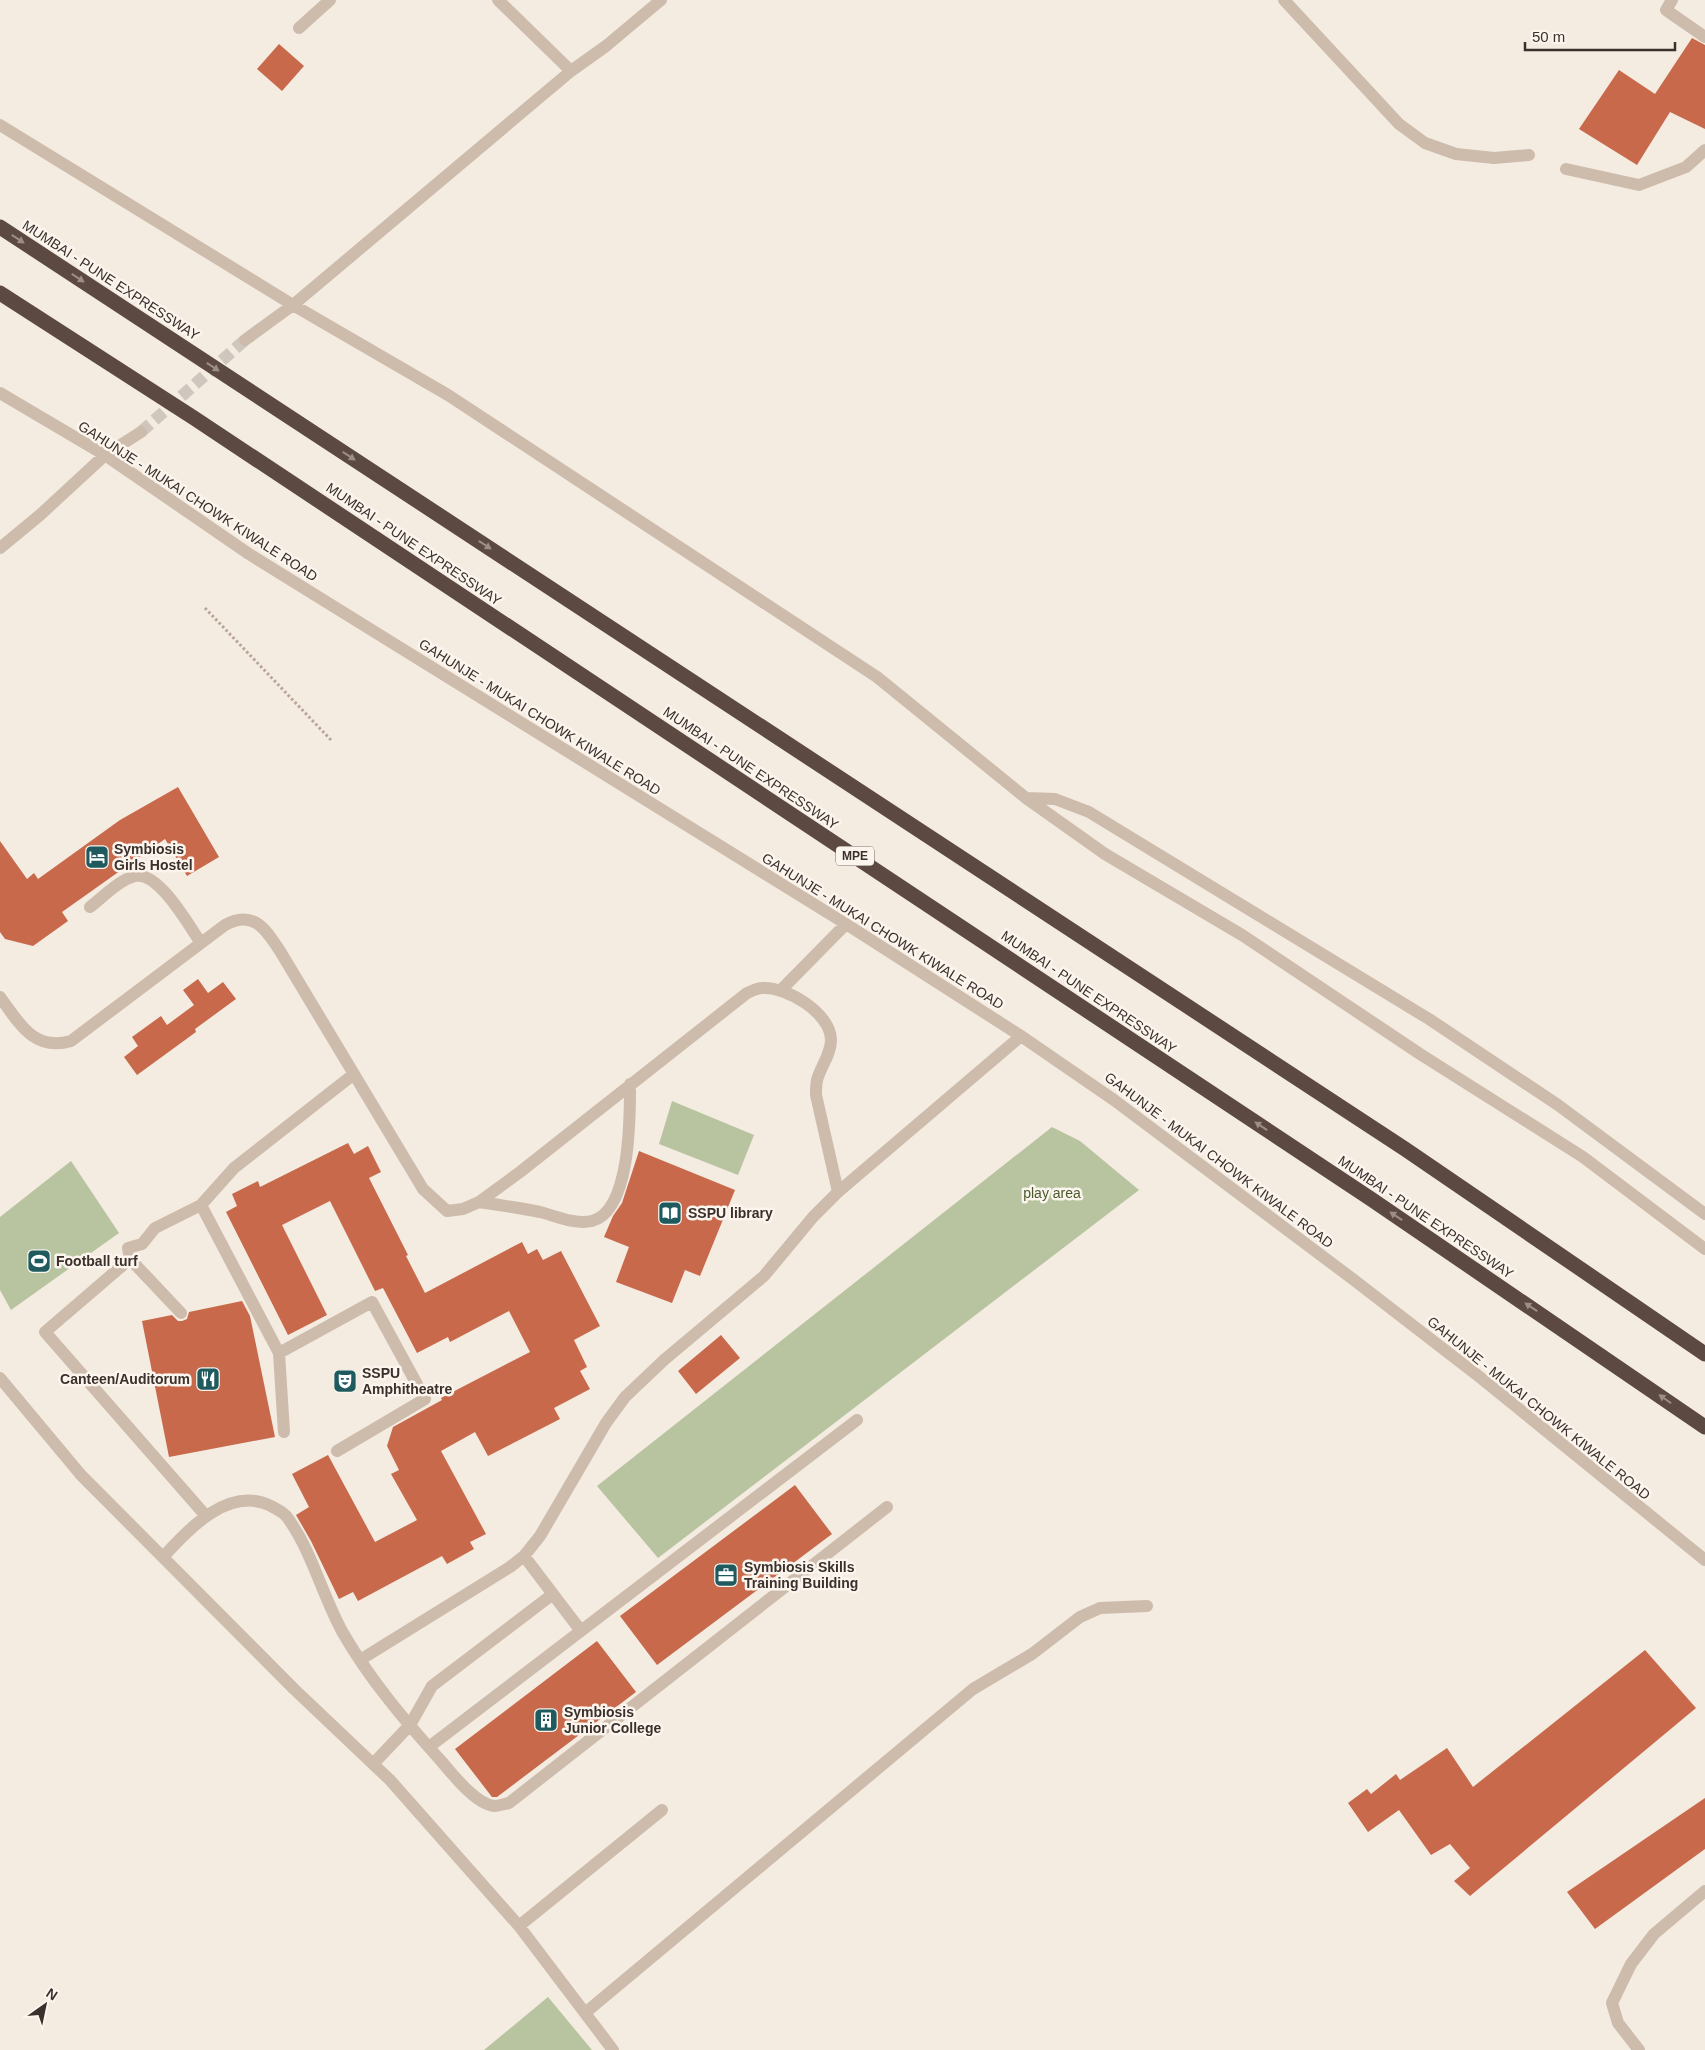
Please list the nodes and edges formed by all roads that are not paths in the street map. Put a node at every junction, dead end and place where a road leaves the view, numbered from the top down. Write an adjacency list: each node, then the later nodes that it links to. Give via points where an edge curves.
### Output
1 (330, 0): 6 (street)
2 (498, 0): 8 (street)
3 (661, 0): 8 (street)
4 (1284, 0): 11 (street, via 1399,124 1424,143 1456,154 1494,158)
5 (1672, 0): 7 (street, via 1666,10)
6 (299, 28)
7 (1705, 38)
8 (571, 71): 15 (street)
9 (0, 125): 15 (street)
10 (1705, 150): 12 (street, via 1686,167 1639,185)
11 (1529, 155)
12 (1566, 168)
13 (0, 227): 38 (highway, MUMBAI - PUNE EXPRESSWAY, one-way to 38, via 1405,1149)
14 (0, 293): 41 (highway, MUMBAI - PUNE EXPRESSWAY / MPE, one-way to 14, via 1297,1149 202,423)
15 (293, 305): 16 (street); 21 (street, via 448,395 877,676)
16 (245, 340)
17 (0, 393): 19 (street, GAHUNJE - MUKAI CHOWK KIWALE ROAD)
18 (141, 432): 19 (street)
19 (105, 456): 20 (street); 23 (street, GAHUNJE - MUKAI CHOWK KIWALE ROAD, via 249,554)
20 (0, 548)
21 (1026, 798): 33 (street, via 1055,799 1089,812 1430,1019 1558,1106); 34 (street, via 1105,854 1242,935 1420,1054 1584,1157)
22 (90, 907): 24 (street, via 123,882 136,876 148,877 163,888)
23 (846, 924): 25 (street); 27 (street, GAHUNJE - MUKAI CHOWK KIWALE ROAD)
24 (201, 943): 26 (street, via 71,1041 59,1045 36,1039 26,1031); 28 (street, via 235,919 245,918 264,928)
25 (780, 991): 29 (street, via 762,988 747,992); 30 (street, via 803,1001 819,1014 829,1029 831,1040 817,1080 816,1095)
26 (0, 997)
27 (1021, 1036): 30 (street); 48 (street, GAHUNJE - MUKAI CHOWK KIWALE ROAD, via 1114,1100 1354,1280)
28 (354, 1074): 31 (street, via 423,1189 435,1202 447,1211); 32 (street, via 234,1168)
29 (630, 1084): 31 (street); 31 (street, via 630,1127 622,1180 616,1198 605,1213 593,1220 576,1221)
30 (838, 1192): 46 (street, via 812,1216 764,1276 625,1397 540,1536)
31 (479, 1202)
32 (201, 1205): 35 (street, via 155,1228 142,1244 128,1248); 37 (street)
33 (1705, 1214)
34 (1705, 1249)
35 (130, 1259): 36 (street); 45 (street, via 45,1332)
36 (181, 1313)
37 (279, 1353): 42 (street); 43 (street, via 372,1302 425,1399)
38 (1705, 1354)
39 (0, 1378): 47 (street, via 81,1475)
40 (857, 1420): 51 (street)
41 (1705, 1427)
42 (284, 1432)
43 (337, 1451)
44 (887, 1507): 54 (street, via 508,1803 494,1806 482,1801)
45 (206, 1516): 47 (street); 52 (street, via 234,1502 250,1500 264,1502 285,1514 300,1538 342,1631)
46 (524, 1556): 49 (street); 52 (street)
47 (163, 1557): 55 (street)
48 (1705, 1560)
49 (553, 1594): 51 (street); 53 (street, via 432,1686)
50 (1148, 1606): 59 (street, via 1100,1608 1080,1617 1032,1654 973,1689)
51 (581, 1631): 54 (street)
52 (360, 1660): 53 (street)
53 (410, 1725): 54 (street); 55 (street)
54 (429, 1747)
55 (373, 1764): 58 (street)
56 (662, 1810): 58 (street)
57 (1705, 1891): 61 (street, via 1654,1934 1631,1964 1612,2003 1618,2024)
58 (519, 1926): 59 (street)
59 (585, 2013): 60 (street)
60 (613, 2050)
61 (1639, 2050)

